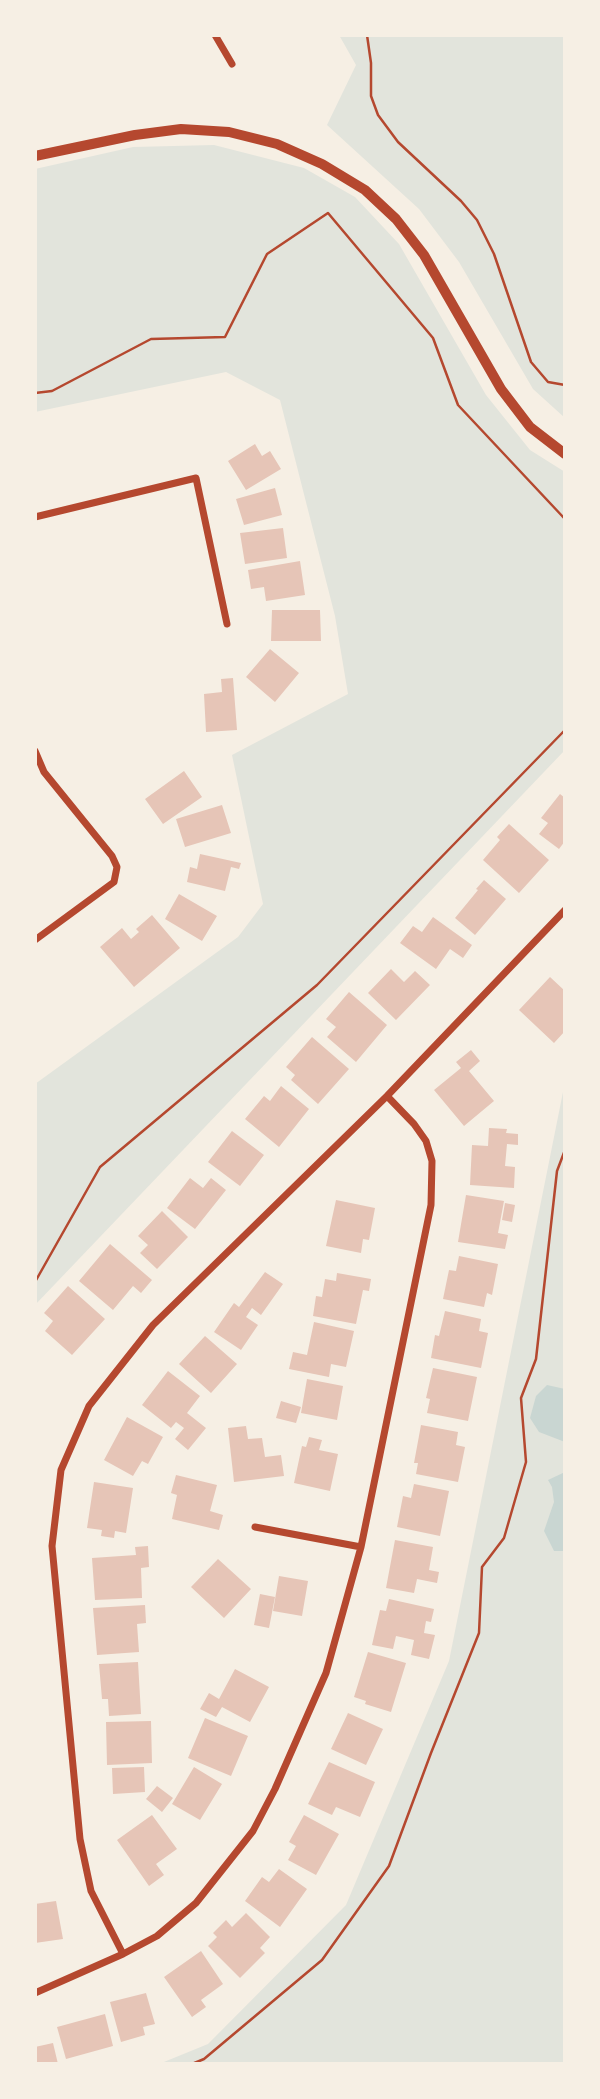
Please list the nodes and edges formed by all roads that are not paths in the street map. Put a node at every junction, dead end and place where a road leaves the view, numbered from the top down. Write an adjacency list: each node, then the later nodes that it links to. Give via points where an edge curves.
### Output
1 (215, 35): 2 (street)
2 (232, 64)
3 (35, 156): 4 (street, via 181,129 229,132 277,144 322,164 365,190 396,219 424,255 501,389 530,427)
4 (565, 454)
5 (35, 517): 6 (street, via 196,478)
6 (227, 624)
7 (35, 751): 9 (street, via 44,772 117,867 114,882)
8 (565, 910): 10 (street)
9 (35, 940)
10 (387, 1096): 12 (street, via 426,1141 432,1161 431,1205); 13 (street, via 153,1325 89,1406 61,1470 52,1546 80,1839 91,1891)
11 (255, 1527): 12 (street)
12 (361, 1547): 13 (street, via 326,1674 253,1831 196,1903 157,1936)
13 (123, 1954): 14 (street)
14 (35, 1993)

